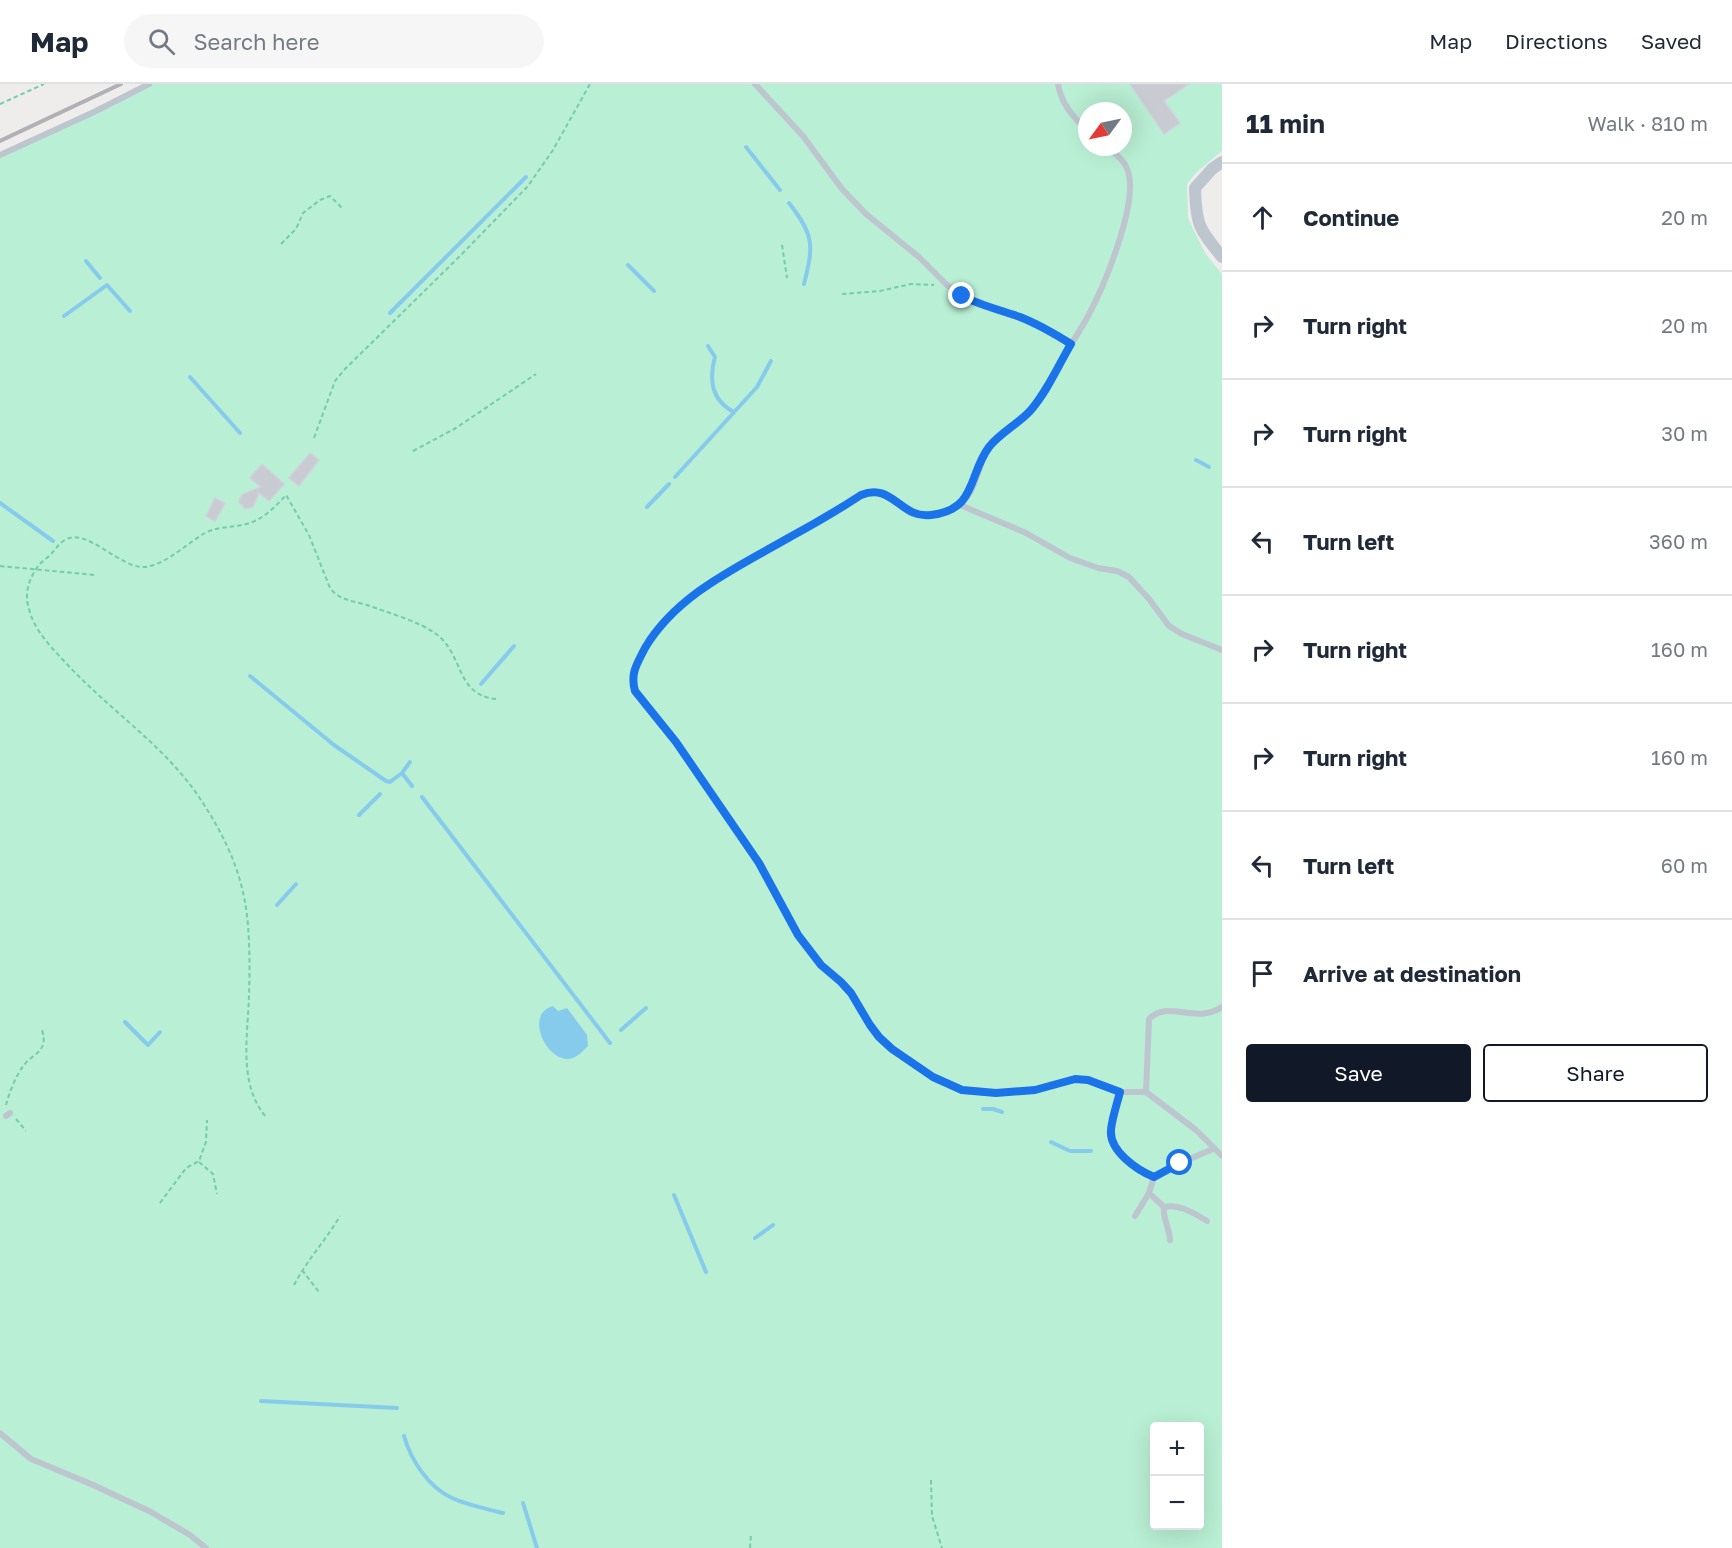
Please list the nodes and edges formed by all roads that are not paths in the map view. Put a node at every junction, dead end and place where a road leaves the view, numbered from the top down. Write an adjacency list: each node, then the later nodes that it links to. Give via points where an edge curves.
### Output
1 (148, 84): 5 (lane)
2 (755, 84): 9 (lane, via 803,136 842,189 947,285 978,304 1021,318)
3 (1058, 84): 4 (lane, via 1060,97)
4 (1078, 121)
5 (0, 156)
6 (1117, 156): 9 (lane, via 1124,162 1130,181 1128,203 1099,291)
7 (1222, 162): 8 (street, via 1195,188 1200,228)
8 (1222, 257)
9 (1071, 344): 10 (lane, via 1032,409 985,454 969,494)
10 (960, 505): 11 (lane, via 1026,533 1070,558 1129,577 1169,626); 13 (lane, via 945,512 921,515 905,509 884,493 871,491 861,495 709,584 680,607 653,635 633,670 635,691 676,742 759,863 798,935 821,965 851,993 870,1025 892,1049 933,1077 962,1090 1035,1090 1075,1079)
11 (1222, 650)
12 (1222, 1007): 14 (lane, via 1200,1015 1159,1011 1149,1019)
13 (1120, 1092): 14 (lane); 17 (lane, via 1111,1130 1114,1144 1138,1169)
14 (1146, 1092): 15 (lane, via 1196,1130)
15 (1213, 1149): 16 (lane); 17 (lane)
16 (1222, 1156)
17 (1154, 1177): 18 (lane)
18 (1149, 1193): 19 (lane); 20 (lane)
19 (1164, 1207): 21 (lane, via 1171,1205); 22 (lane)
20 (1135, 1216)
21 (1207, 1221)
22 (1170, 1240)
23 (0, 1433): 24 (lane, via 31,1459 151,1512)
24 (206, 1548)

